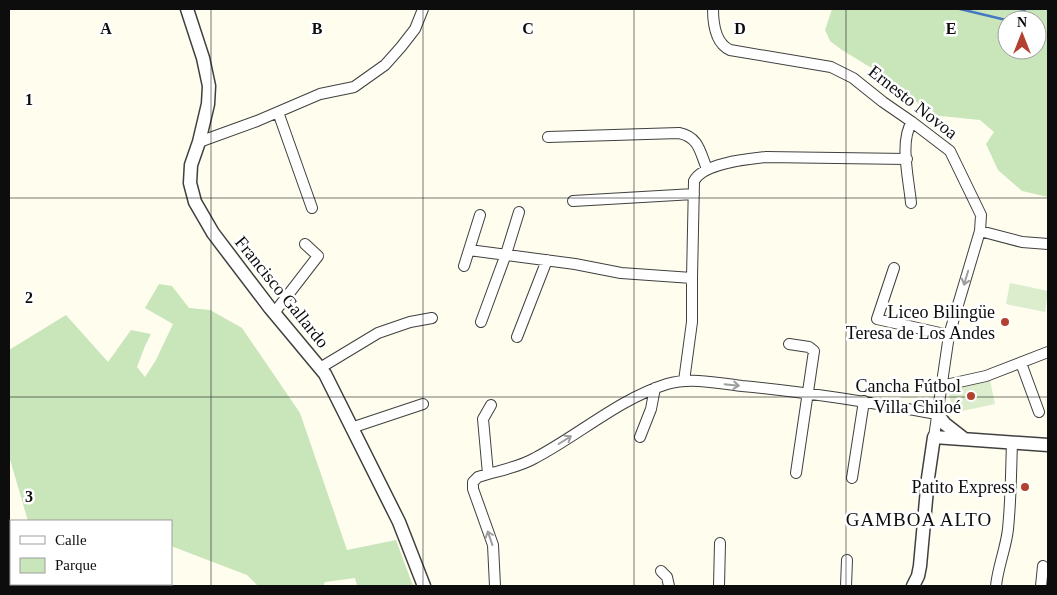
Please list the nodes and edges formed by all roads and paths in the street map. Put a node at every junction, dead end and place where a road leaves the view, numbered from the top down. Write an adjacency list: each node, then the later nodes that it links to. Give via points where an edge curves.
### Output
1 (187, 9): 7 (street, Francisco Gallardo, via 209,86)
2 (423, 9): 4 (street, via 414,29 385,65 354,87 320,94)
3 (713, 9): 5 (street, Ernesto Novoa, via 718,38 730,50 831,67 853,78)
4 (278, 112): 7 (street); 13 (street)
5 (912, 122): 8 (street, via 906,133); 16 (street, Ernesto Novoa, via 950,151 981,215)
6 (548, 137): 9 (street, via 679,133 695,140)
7 (199, 142): 25 (street, Francisco Gallardo, via 191,165 190,183 195,202 213,233)
8 (907, 159): 9 (street, via 766,157 743,159); 12 (street)
9 (707, 169): 10 (street, via 696,177)
10 (694, 194): 11 (street); 24 (street)
11 (573, 201)
12 (911, 202)
13 (312, 208)
14 (519, 212): 20 (street)
15 (480, 216): 19 (street)
16 (980, 231): 18 (street, via 1022,242); 28 (street, Ernesto Novoa, one-way to 28)
17 (305, 244): 25 (street, via 318,256)
18 (1048, 244)
19 (469, 250): 20 (street); 22 (street)
20 (506, 254): 21 (street); 27 (street)
21 (547, 260): 24 (street, via 620,273); 29 (street)
22 (464, 266)
23 (894, 268): 28 (street, via 877,319)
24 (692, 278): 34 (street, via 692,322)
25 (274, 313): 33 (street, Francisco Gallardo)
26 (432, 318): 33 (street, via 378,333)
27 (481, 322)
28 (949, 335): 35 (street, Ernesto Novoa)
29 (517, 337)
30 (788, 344): 37 (street, via 809,347 814,351)
31 (1048, 352): 32 (street)
32 (1021, 363): 35 (street, via 986,376); 41 (street)
33 (320, 368): 43 (street, Francisco Gallardo)
34 (684, 381): 36 (street); 37 (street, one-way to 37)
35 (941, 386): 42 (street, Ernesto Novoa)
36 (655, 388): 44 (street); 51 (street, one-way to 36, via 534,459)
37 (807, 392): 38 (street); 50 (street)
38 (864, 401): 42 (street); 52 (street)
39 (422, 404): 43 (street)
40 (491, 405): 51 (street, via 483,418)
41 (1039, 412)
42 (937, 414): 45 (street, Ernesto Novoa); 46 (street)
43 (351, 428): 57 (street, Francisco Gallardo, via 400,522)
44 (640, 437)
45 (934, 437): 46 (street); 49 (street, Ernesto Novoa)
46 (963, 438): 47 (street); 49 (street, via 940,449)
47 (1012, 442): 48 (street); 63 (street, via 1008,528)
48 (1048, 445)
49 (930, 465): 62 (street, Ernesto Novoa, via 920,566)
50 (796, 473)
51 (488, 474): 58 (street, one-way to 51, via 493,545 473,490 473,482)
52 (852, 478)
53 (720, 543): 60 (street)
54 (847, 560): 61 (street)
55 (1043, 566): 64 (street)
56 (661, 571): 59 (street)
57 (424, 586)
58 (496, 586)
59 (669, 586)
60 (719, 586)
61 (846, 586)
62 (913, 586)
63 (996, 586)
64 (1041, 586)

